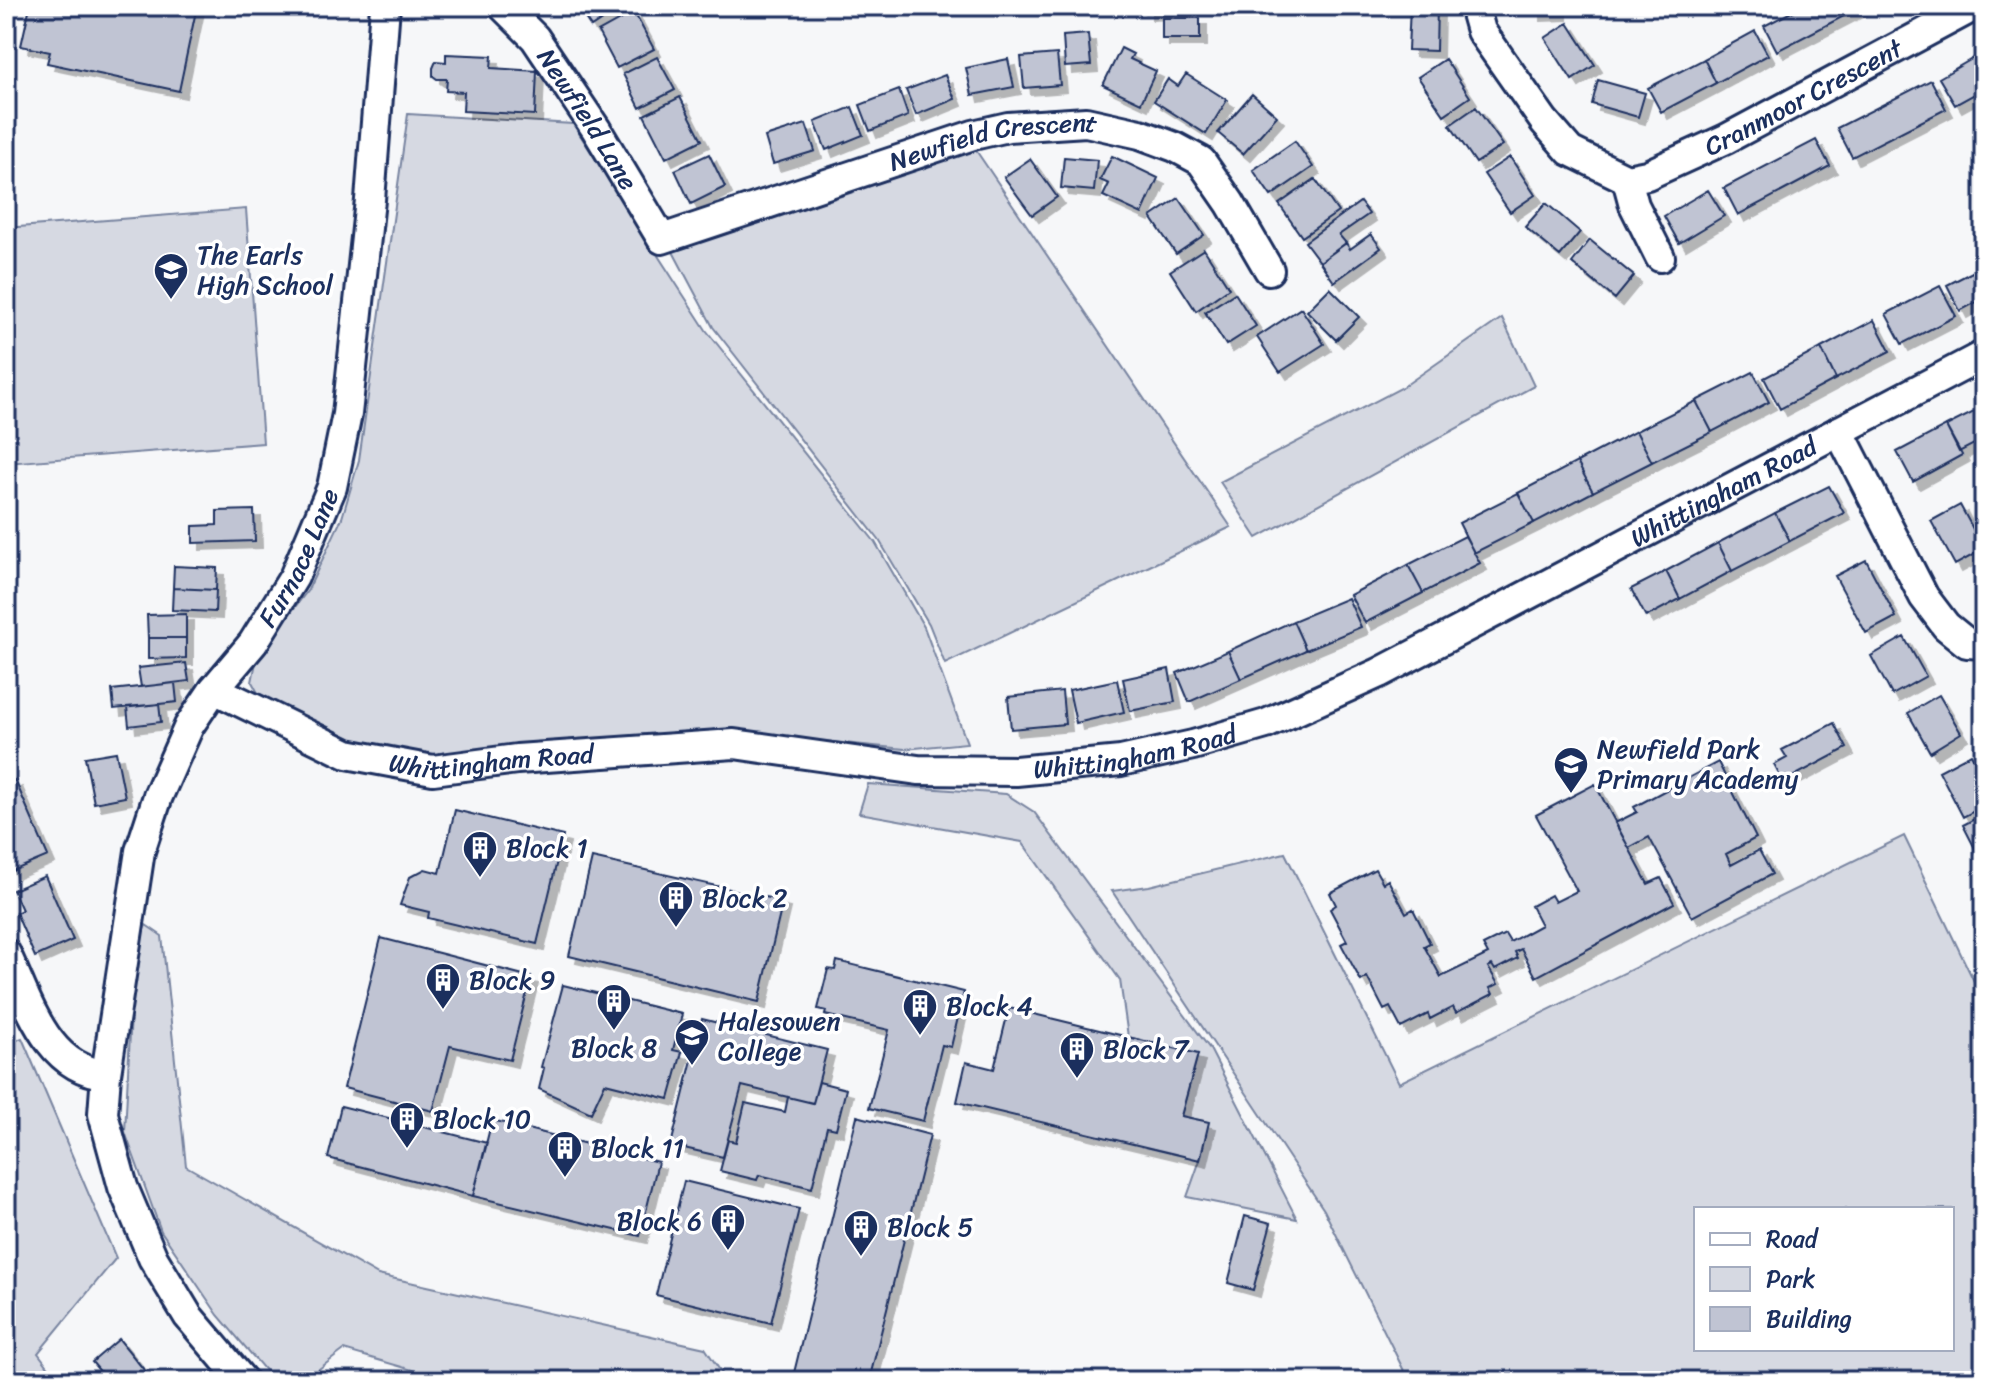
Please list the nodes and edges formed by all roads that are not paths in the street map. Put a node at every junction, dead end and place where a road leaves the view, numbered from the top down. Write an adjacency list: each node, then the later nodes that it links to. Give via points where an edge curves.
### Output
1 (385, 6): 12 (street, Furnace Lane, via 347,414 332,487 294,577 253,643)
2 (503, 6): 6 (street, Newfield Lane, via 544,51)
3 (1474, 6): 5 (street, via 1481,31 1552,131 1570,151)
4 (1975, 6): 5 (street, Cranmoor Crescent, via 1726,139)
5 (1627, 179): 7 (street)
6 (662, 239): 8 (street, Newfield Crescent, via 973,135 1086,122 1140,134 1201,161)
7 (1660, 257)
8 (1269, 270)
9 (1984, 355): 10 (street, Whittingham Road)
10 (1839, 431): 11 (street, via 1924,597 1967,643); 12 (street, Whittingham Road, via 1324,698 1266,724 1121,761 1016,771 918,770 734,744 433,770 347,754)
11 (1984, 644)
12 (214, 689): 14 (street, Furnace Lane, via 189,726 140,851)
13 (6, 954): 14 (street, via 47,1041 73,1065)
14 (106, 1074): 15 (street, Furnace Lane, via 103,1114 123,1187 153,1258 188,1316)
15 (243, 1381)

